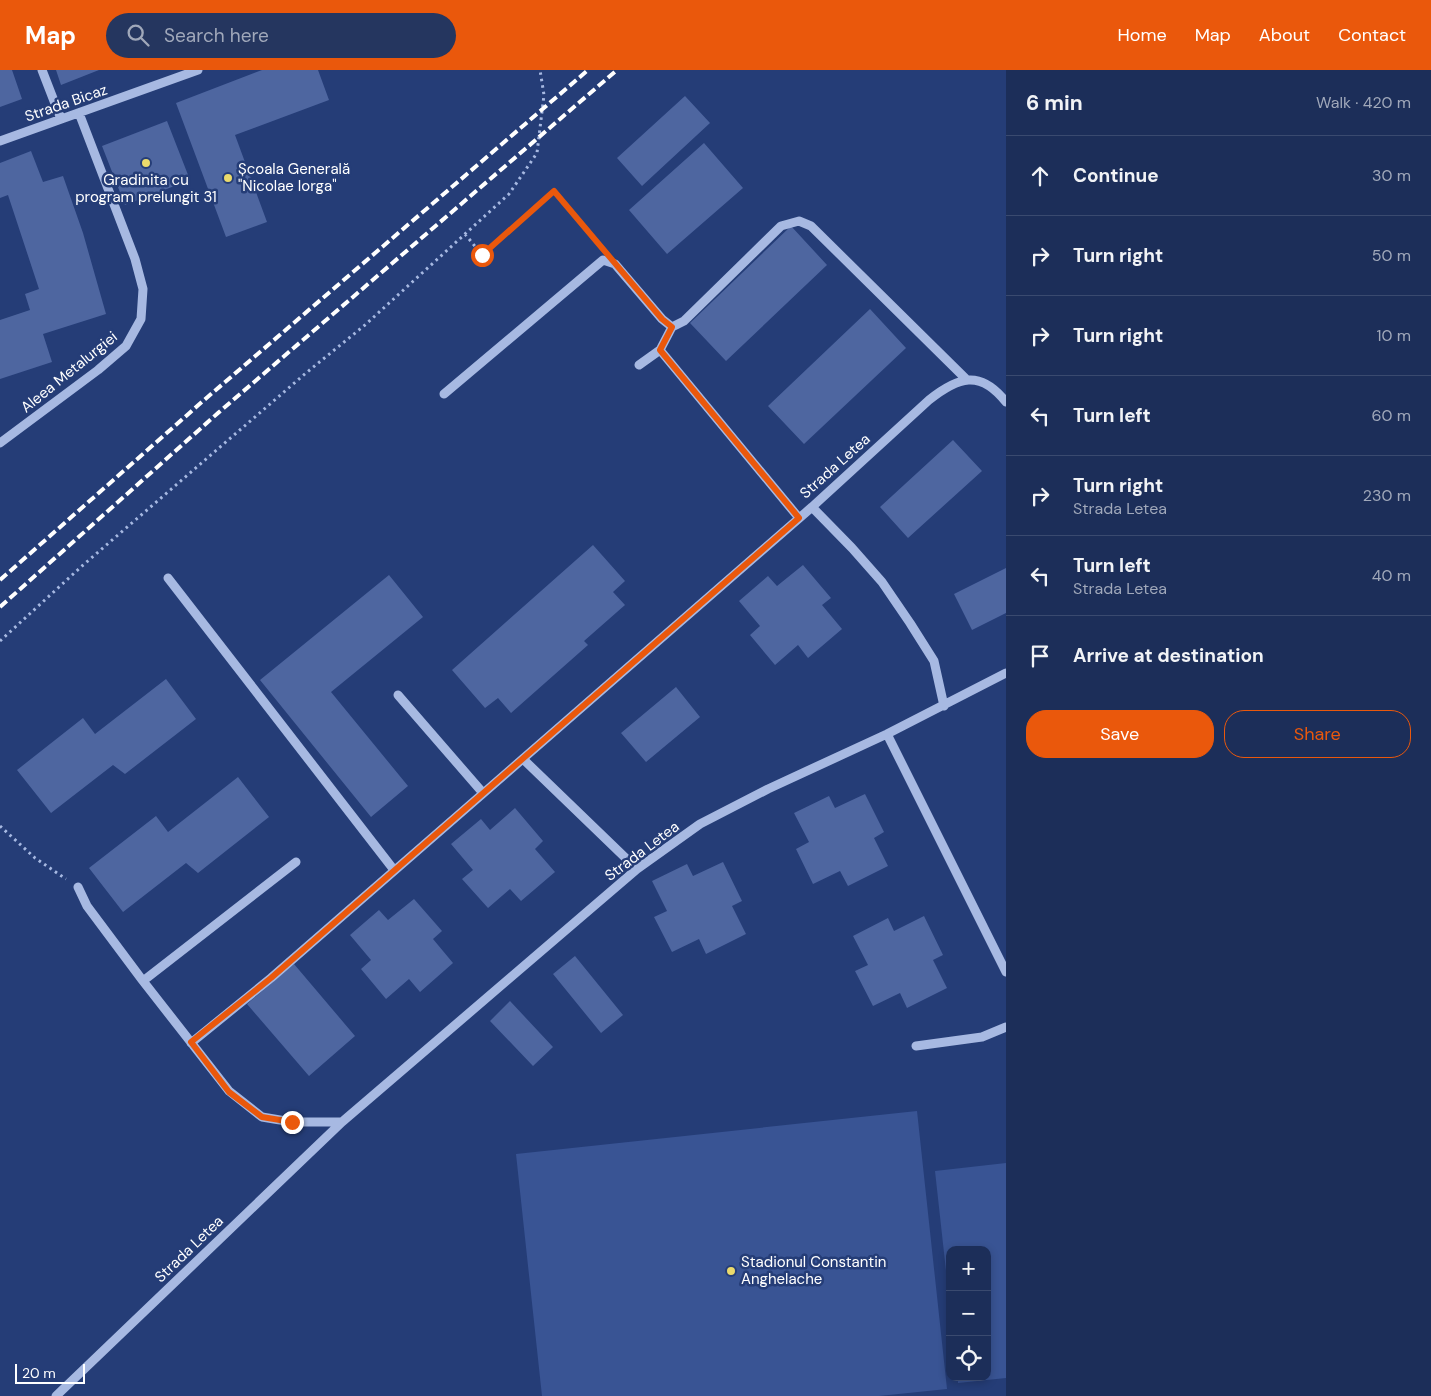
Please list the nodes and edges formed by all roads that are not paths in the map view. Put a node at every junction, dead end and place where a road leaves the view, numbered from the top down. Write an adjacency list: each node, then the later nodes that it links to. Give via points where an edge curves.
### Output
1 (42, 70): 4 (street)
2 (198, 70): 3 (street, Strada Bicaz)
3 (80, 113): 4 (street, Strada Bicaz); 12 (street, Aleea Metalurgiei, via 135,259 143,289 141,319 126,346)
4 (61, 119): 5 (street, Strada Bicaz)
5 (0, 141)
6 (672, 327): 7 (street); 9 (street, via 684,321 781,226 798,221 811,226); 10 (street, via 615,264 603,260)
7 (660, 350): 8 (street); 14 (street)
8 (639, 365)
9 (966, 380): 11 (street, via 984,382); 13 (street, Strada Letea, via 947,386 929,400)
10 (444, 394)
11 (1006, 402)
12 (0, 443)
13 (812, 507): 14 (street, Strada Letea); 18 (street, via 882,582 910,623 934,661)
14 (799, 518): 20 (street, Strada Letea)
15 (168, 578): 24 (street)
16 (1006, 673): 18 (street, Strada Letea)
17 (398, 695): 21 (street)
18 (944, 706): 19 (street, Strada Letea)
19 (887, 734): 23 (street, Strada Letea, via 700,824); 26 (street)
20 (523, 759): 21 (street, Strada Letea); 23 (street)
21 (483, 793): 24 (street, Strada Letea)
22 (296, 862): 27 (street)
23 (637, 869): 31 (street, Strada Letea)
24 (394, 870): 29 (street, Strada Letea, via 271,978)
25 (78, 887): 27 (street, via 87,906)
26 (1006, 972)
27 (143, 981): 29 (street)
28 (1006, 1027): 30 (street, via 982,1037)
29 (191, 1042): 31 (street, via 229,1092 262,1117 292,1122)
30 (916, 1046)
31 (342, 1122): 32 (street, Strada Letea)
32 (56, 1396)

